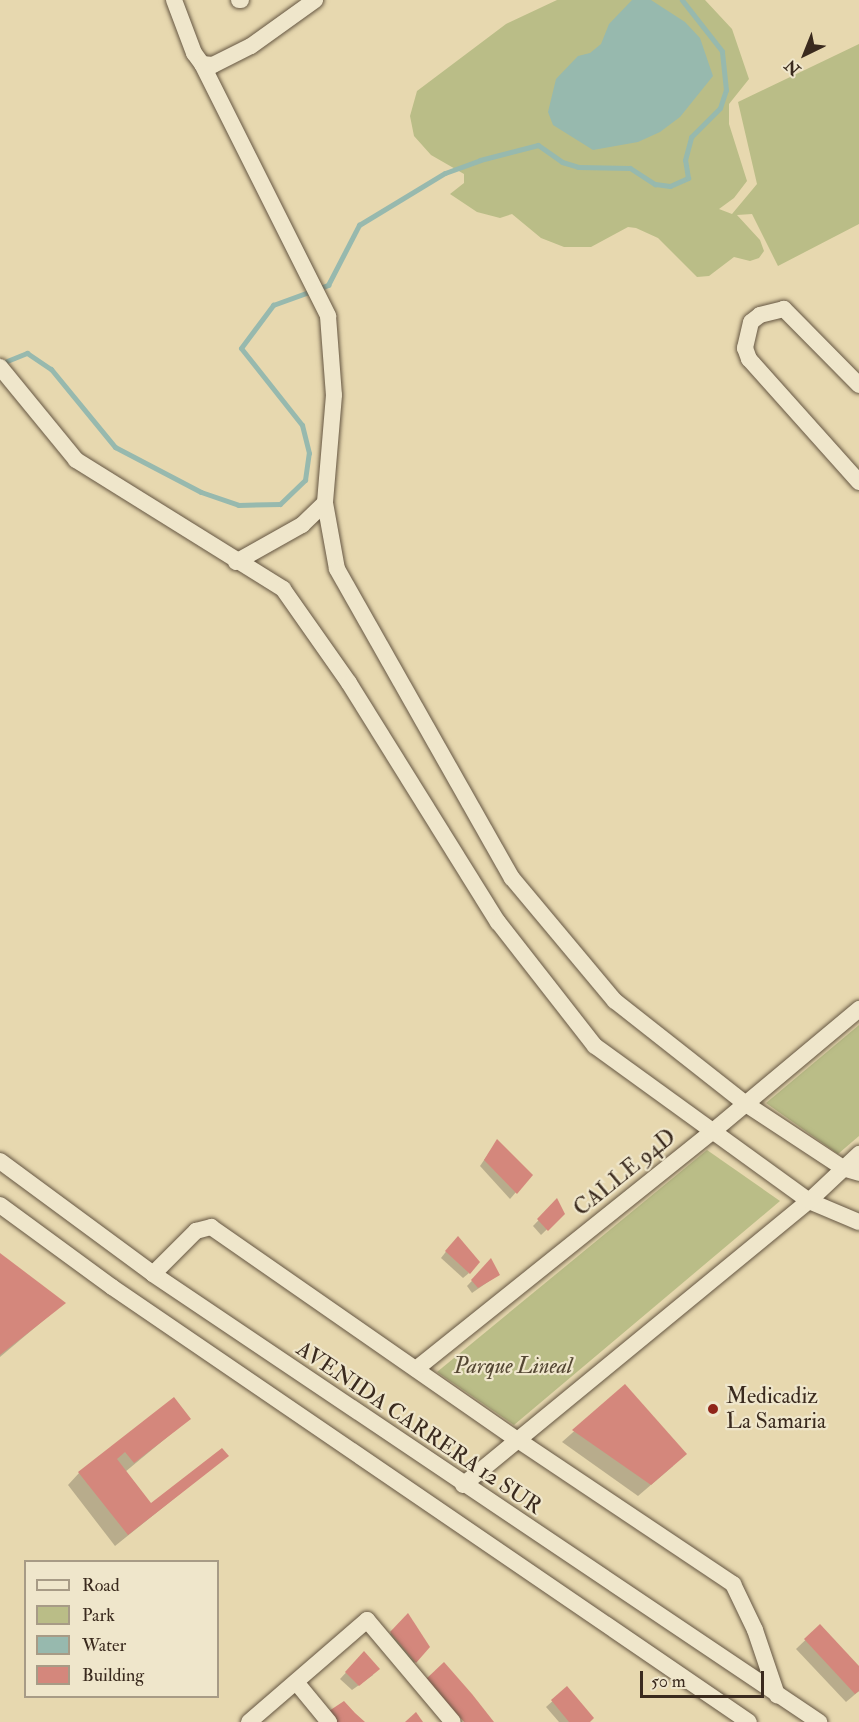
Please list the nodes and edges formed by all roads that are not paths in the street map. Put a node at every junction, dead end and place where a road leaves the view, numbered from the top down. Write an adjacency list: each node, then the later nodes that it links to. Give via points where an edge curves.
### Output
1 (174, 0): 3 (street)
2 (315, 0): 3 (street, via 230,58 213,65)
3 (202, 64): 7 (street, via 328,316 334,395)
4 (0, 368): 8 (street, via 76,460)
5 (859, 385): 6 (street, via 784,309 760,315 751,322 745,348 749,360)
6 (859, 482)
7 (325, 503): 8 (street, via 302,525); 10 (street, via 337,569 512,878 615,1000)
8 (236, 562): 11 (street, via 283,589 349,683 498,922 595,1046)
9 (859, 1009): 10 (street, CALLE 94D)
10 (746, 1104): 11 (street, CALLE 94D); 14 (street)
11 (712, 1132): 15 (street); 19 (street, CALLE 94D)
12 (859, 1154): 14 (street)
13 (0, 1161): 18 (street, AVENIDA CARRERA 12 SUR)
14 (851, 1170): 15 (street)
15 (809, 1201): 17 (street); 20 (street)
16 (0, 1205): 27 (street, via 132,1300)
17 (859, 1222)
18 (153, 1274): 19 (street, via 196,1231 211,1227); 21 (street, AVENIDA CARRERA 12 SUR)
19 (416, 1369): 20 (street)
20 (518, 1440): 21 (street); 23 (street, via 733,1584 755,1630)
21 (463, 1485): 23 (street, AVENIDA CARRERA 12 SUR)
22 (296, 1682): 24 (street); 25 (street); 26 (street, via 367,1620)
23 (777, 1695): 28 (street, AVENIDA CARRERA 12 SUR)
24 (249, 1722)
25 (329, 1722)
26 (453, 1722)
27 (749, 1722)
28 (819, 1722)

